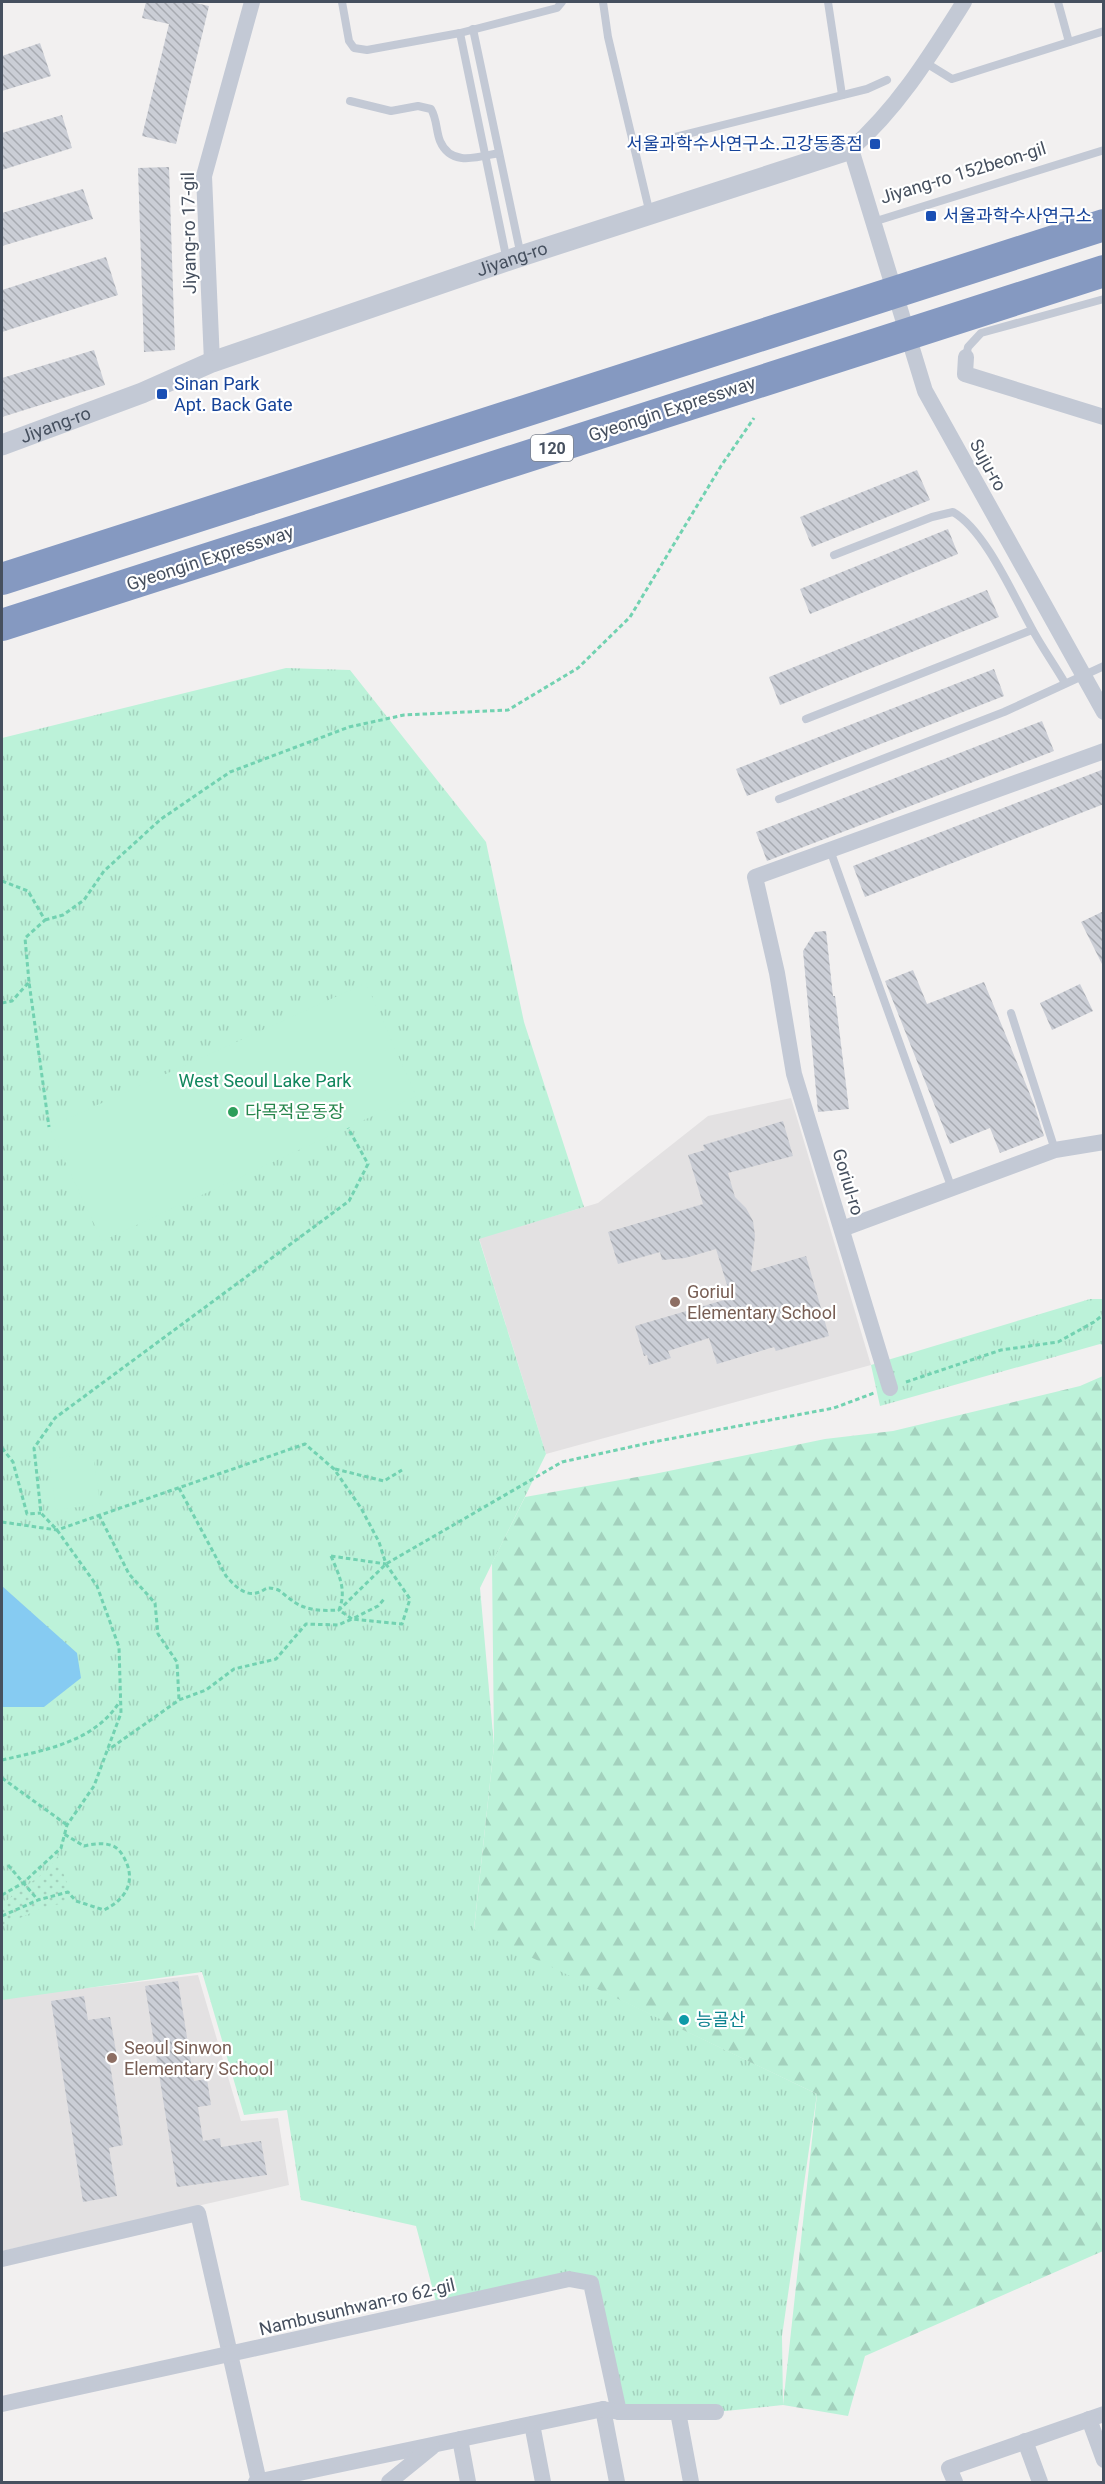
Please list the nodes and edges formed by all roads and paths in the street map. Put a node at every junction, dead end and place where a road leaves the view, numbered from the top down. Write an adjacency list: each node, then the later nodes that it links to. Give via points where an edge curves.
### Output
1 (252, 2): 28 (street, Jiyang-ro 17-gil, via 204,176)
2 (342, 2): 10 (lane, via 349,41 354,48 367,50)
3 (562, 2): 8 (lane, via 557,8)
4 (603, 2): 16 (lane)
5 (828, 2): 14 (lane)
6 (964, 2): 12 (street, Jiyang-ro)
7 (1058, 2): 11 (lane)
8 (473, 29): 10 (lane); 19 (lane)
9 (1104, 31): 11 (lane)
10 (460, 33): 20 (lane)
11 (1069, 42): 12 (lane, via 952,79)
12 (926, 63): 17 (street, Jiyang-ro, via 871,131)
13 (887, 80): 14 (lane)
14 (842, 95): 16 (lane)
15 (350, 100): 20 (lane, via 391,111 418,106 431,109 447,152 466,159)
16 (636, 147): 21 (lane)
17 (851, 149): 21 (street, Jiyang-ro); 22 (street, Jiyang-ro 152beon-gil)
18 (1104, 150): 22 (lane, Jiyang-ro 152beon-gil)
19 (499, 153): 20 (lane); 24 (lane)
20 (485, 156): 24 (lane)
21 (650, 214): 24 (street, Jiyang-ro)
22 (873, 222): 37 (street, Suju-ro, via 922,382)
23 (1104, 225): 33 (highway, 120)
24 (514, 259): 28 (street, Jiyang-ro)
25 (1104, 271): 34 (highway, Gyeongin Expressway / 120)
26 (1104, 299): 27 (lane, via 981,333 968,347)
27 (966, 357): 29 (street, via 965,374)
28 (212, 362): 31 (street, Jiyang-ro)
29 (1104, 417)
30 (754, 418): 45 (path, via 630,617 578,668 508,710 404,715 349,727 230,772 161,819 104,871 84,900 63,915)
31 (2, 446)
32 (834, 555): 35 (lane, via 953,512 964,518 997,564)
33 (2, 579)
34 (2, 625)
35 (1032, 630): 38 (lane); 40 (lane)
36 (1104, 666): 37 (lane)
37 (1082, 678): 38 (lane); 39 (street, Suju-ro)
38 (1065, 683): 42 (lane, via 1004,712)
39 (1104, 712)
40 (806, 719)
41 (1104, 751): 43 (street)
42 (779, 799)
43 (830, 850): 53 (lane); 54 (street, Goriul-ro, via 756,877 794,1074)
44 (2, 880): 45 (path, via 28,891)
45 (45, 920): 46 (path, via 25,938)
46 (29, 982): 47 (path, via 12,1001); 49 (path)
47 (2, 1004)
48 (1011, 1013): 52 (lane)
49 (49, 1127)
50 (348, 1128): 61 (path, via 368,1164 349,1201 55,1418 34,1448)
51 (1104, 1142): 52 (street, Goriul-ro)
52 (1055, 1150): 53 (street, Goriul-ro)
53 (952, 1189): 54 (street, Goriul-ro)
54 (842, 1229): 56 (street)
55 (1104, 1314): 56 (path, via 1058,1342 1001,1350)
56 (890, 1388): 65 (path, via 834,1408 562,1462)
57 (2, 1448): 61 (path, via 13,1462 27,1514)
58 (334, 1469): 59 (path, via 384,1481); 60 (path, via 305,1444); 65 (path, via 361,1508)
59 (402, 1470)
60 (179, 1488): 62 (path); 67 (path, via 234,1586 249,1593 273,1588 299,1606)
61 (41, 1513): 64 (path)
62 (99, 1515): 64 (path); 70 (path, via 129,1574 154,1603 158,1634 177,1662)
63 (2, 1522): 64 (path)
64 (57, 1530): 69 (path, via 97,1587 119,1647)
65 (386, 1564): 67 (path); 67 (path, via 331,1556 344,1597); 68 (path, via 410,1599 402,1624)
66 (384, 1598): 68 (path, via 378,1606)
67 (339, 1610): 68 (path)
68 (352, 1619): 70 (path, via 338,1625 306,1624 276,1659 234,1669 206,1690)
69 (121, 1699): 71 (path, via 121,1713); 72 (path, via 105,1721 89,1732 38,1752)
70 (179, 1700): 71 (path)
71 (107, 1751): 74 (path, via 94,1786)
72 (2, 1760)
73 (2, 1778): 74 (path)
74 (67, 1825): 75 (path)
75 (63, 1833): 77 (path, via 61,1848); 79 (path, via 84,1846 113,1846 123,1855 130,1881 125,1895 104,1910 76,1901 68,1892)
76 (8, 1865): 77 (path)
77 (23, 1883): 78 (path); 79 (path)
78 (2, 1895)
79 (38, 1900): 80 (path)
80 (2, 1916)
81 (2, 2259): 82 (street, via 198,2213)
82 (231, 2355): 83 (street, Nambusunhwan-ro 62-gil); 84 (street, Nambusunhwan-ro 62-gil, via 569,2279 591,2283); 94 (street)
83 (2, 2404)
84 (611, 2411): 85 (street); 88 (street); 98 (street)
85 (678, 2412): 86 (street); 99 (street)
86 (716, 2412)
87 (1096, 2416): 90 (street); 92 (street)
88 (532, 2424): 89 (street); 97 (street)
89 (460, 2439): 91 (street); 96 (street)
90 (1025, 2441): 100 (street, via 949,2468); 101 (street)
91 (435, 2445): 93 (street); 95 (street)
92 (1104, 2460)
93 (304, 2478): 94 (street)
94 (257, 2482)
95 (389, 2482)
96 (468, 2482)
97 (543, 2482)
98 (616, 2482)
99 (691, 2482)
100 (955, 2482)
101 (1040, 2482)

